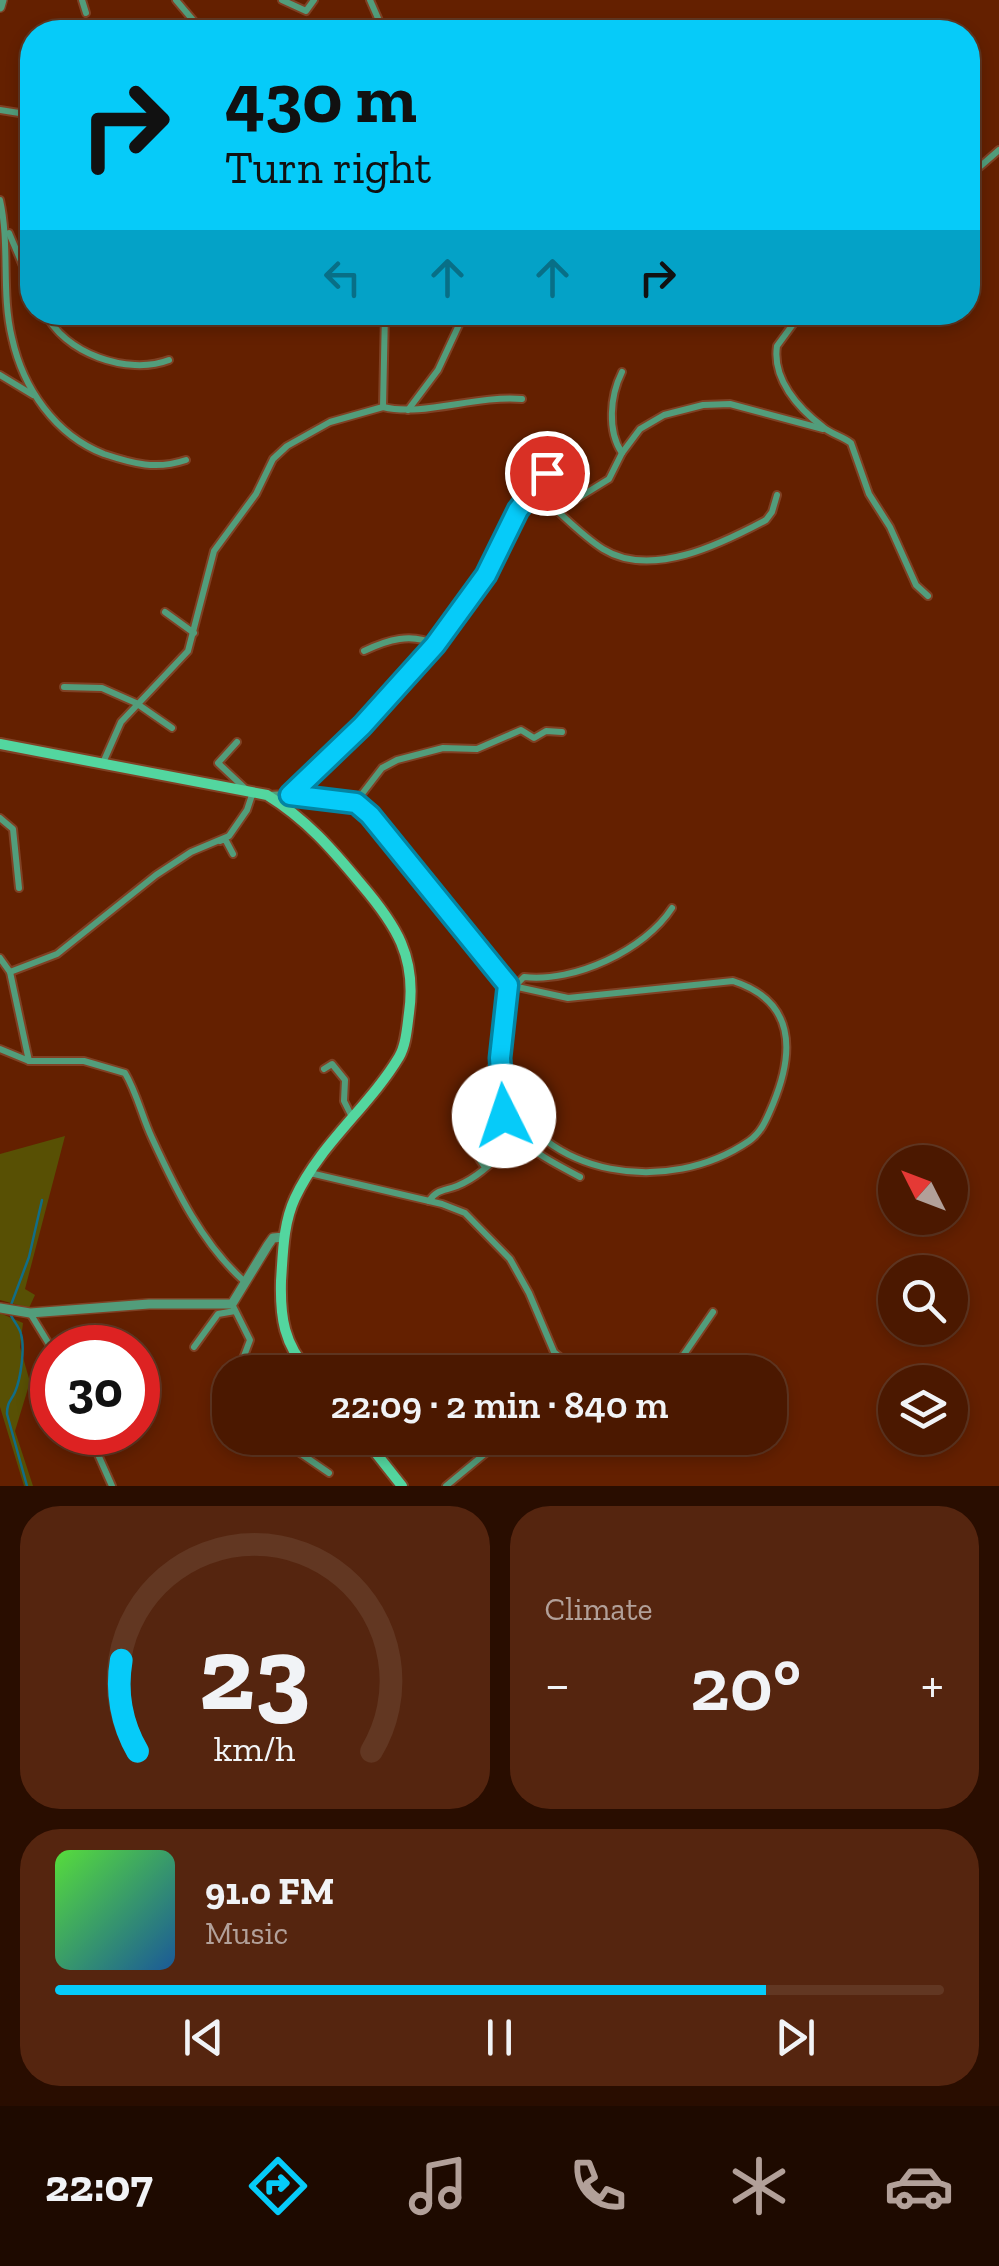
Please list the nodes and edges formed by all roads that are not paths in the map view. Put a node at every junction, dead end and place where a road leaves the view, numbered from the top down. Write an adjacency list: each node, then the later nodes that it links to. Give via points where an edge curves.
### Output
1 (82, 0): 5 (street)
2 (176, 0): 6 (street)
3 (282, 0): 4 (street, via 306,12)
4 (314, 0)
5 (86, 12)
6 (193, 20)
7 (999, 150): 8 (street)
8 (980, 167)
9 (0, 200): 10 (street)
10 (7, 228): 11 (street); 19 (street, via 11,336)
11 (20, 259)
12 (52, 325): 16 (street, via 57,335 114,361 142,367)
13 (384, 325): 21 (street)
14 (459, 325): 22 (street, via 438,370)
15 (792, 325): 23 (street, via 777,346 785,386)
16 (168, 360)
17 (622, 372): 25 (street, via 612,412)
18 (0, 374): 19 (street)
19 (34, 396): 26 (street, via 65,432 102,453 145,467)
20 (522, 399): 22 (street)
21 (384, 408): 22 (street); 32 (street, via 330,422 279,453 214,551)
22 (407, 410)
23 (826, 430): 25 (street, via 730,404 704,405 644,426); 30 (street, via 857,452 869,494)
24 (556, 451): 28 (street)
25 (622, 453): 29 (street, via 610,479)
26 (186, 460)
27 (777, 495): 29 (street, via 766,520 707,549 641,561 602,548)
28 (528, 497): 29 (street, via 536,493); 33 (street, via 486,575)
29 (557, 510)
30 (928, 596)
31 (165, 612): 32 (street)
32 (195, 634): 36 (street, via 178,664)
33 (435, 645): 34 (street, via 416,637); 43 (street)
34 (364, 651)
35 (64, 687): 36 (street, via 102,688)
36 (136, 703): 37 (street); 41 (street)
37 (172, 728)
38 (562, 732): 45 (street, via 534,738 521,730 477,749 443,748 397,760 382,768)
39 (237, 742): 42 (street, via 218,763)
40 (0, 744): 41 (main road)
41 (102, 766): 42 (main road)
42 (252, 795): 44 (main road); 47 (street, via 236,829)
43 (290, 795): 44 (street); 45 (street)
44 (267, 796): 59 (main road, via 304,820 340,858 394,923 410,962 411,1001 400,1055)
45 (356, 803): 53 (street)
46 (0, 818): 49 (street, via 13,829)
47 (219, 841): 48 (street); 52 (street, via 156,875 57,954)
48 (233, 854)
49 (20, 888)
50 (672, 908): 53 (street, via 654,932 598,963)
51 (0, 958): 52 (street)
52 (10, 972): 56 (street)
53 (512, 985): 55 (street); 58 (street, via 568,998 733,981 756,988 772,1004 786,1028 788,1050 781,1086 754,1137 690,1168 654,1175 558,1149 516,1111)
54 (0, 1049): 56 (street)
55 (500, 1058): 58 (street); 61 (street, via 470,1106 471,1145)
56 (29, 1061): 66 (street, via 84,1061 125,1073 196,1222 218,1257)
57 (324, 1069): 59 (street, via 332,1064 345,1080)
58 (502, 1082): 60 (street)
59 (351, 1115): 62 (main road)
60 (509, 1126): 61 (street, via 510,1143); 63 (street, via 538,1155)
61 (485, 1167): 64 (street)
62 (310, 1173): 64 (street); 65 (main road, via 292,1203)
63 (580, 1178)
64 (429, 1202): 75 (street, via 465,1213 488,1232 530,1292)
65 (284, 1236): 66 (street, via 268,1244); 74 (main road, via 281,1317)
66 (246, 1283): 67 (street)
67 (234, 1308): 70 (street, via 149,1304); 72 (street, via 218,1314); 73 (street, via 250,1340)
68 (7, 1309): 70 (street)
69 (713, 1312): 76 (street)
70 (30, 1313): 71 (street)
71 (37, 1325)
72 (194, 1347)
73 (244, 1355)
74 (295, 1355)
75 (558, 1355)
76 (683, 1355)
77 (98, 1455): 82 (street)
78 (303, 1455): 81 (street)
79 (377, 1455): 83 (main road)
80 (483, 1455): 84 (street)
81 (329, 1473)
82 (112, 1486)
83 (402, 1486)
84 (446, 1486)

